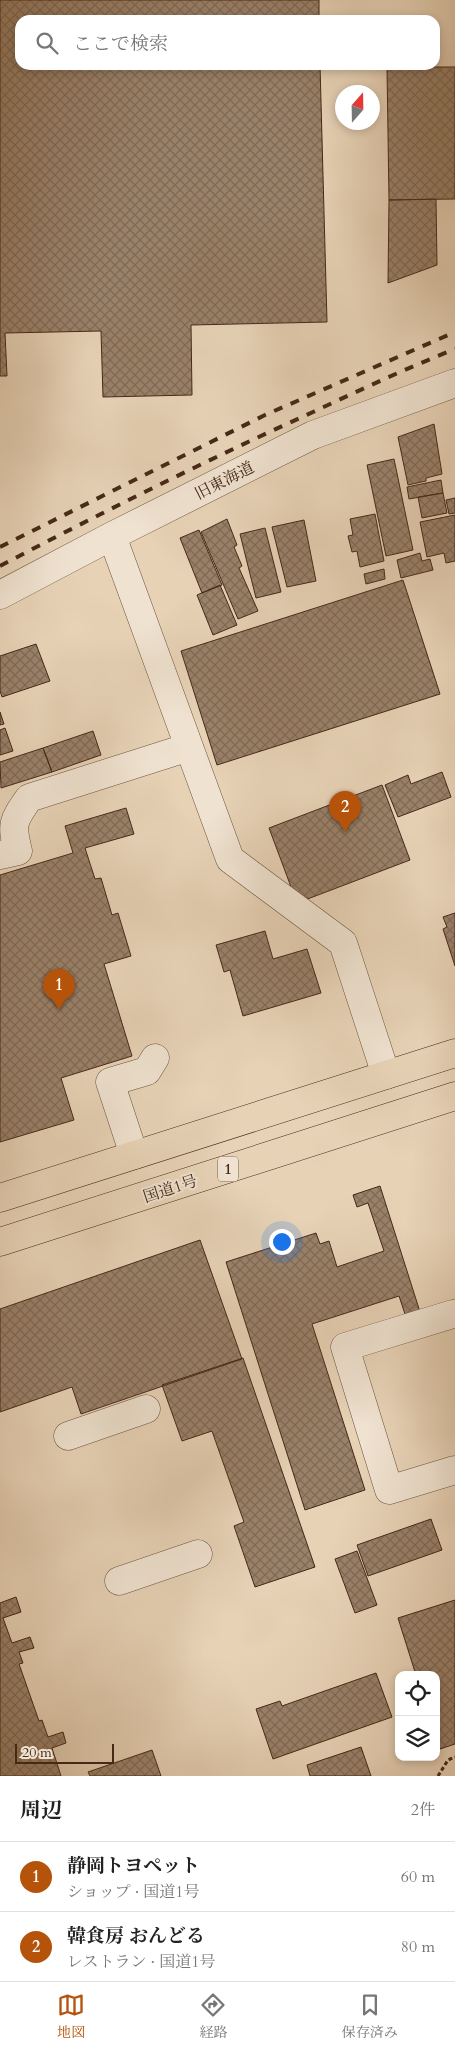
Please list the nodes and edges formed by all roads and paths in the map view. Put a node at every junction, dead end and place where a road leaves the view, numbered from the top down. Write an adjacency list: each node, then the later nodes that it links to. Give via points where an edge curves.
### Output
1 (455, 383): 2 (street, 旧東海道, via 313,435)
2 (112, 536): 3 (street, 旧東海道); 4 (street)
3 (0, 595)
4 (189, 747): 5 (street, via 29,798 15,818 13,833 18,851); 8 (street, via 230,860 342,943)
5 (0, 855)
6 (455, 1053): 8 (highway)
7 (155, 1058): 10 (street, via 147,1071 110,1082)
8 (386, 1076): 10 (highway)
9 (455, 1096): 12 (highway, 国道1号 / 1)
10 (134, 1155): 11 (highway)
11 (0, 1198)
12 (0, 1242)
13 (453, 1314): 16 (street, via 344,1347 389,1490)
14 (146, 1409): 15 (street)
15 (68, 1436)
16 (455, 1470)
17 (198, 1554): 18 (street)
18 (120, 1581)
19 (455, 1758): 20 (path, via 448,1760)
20 (438, 1776)

